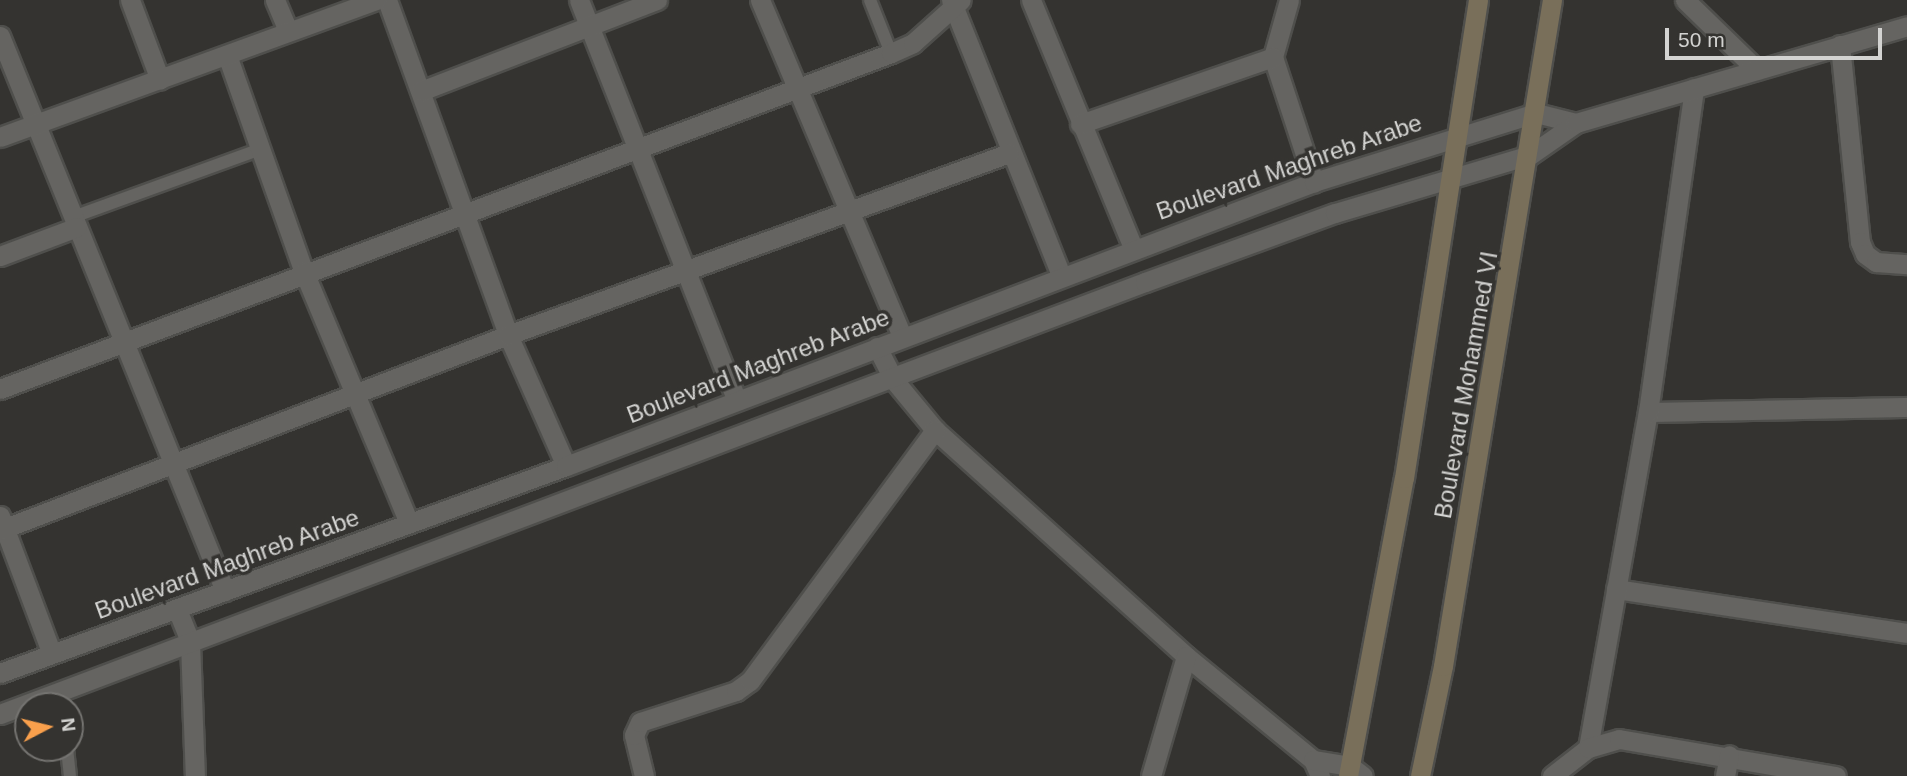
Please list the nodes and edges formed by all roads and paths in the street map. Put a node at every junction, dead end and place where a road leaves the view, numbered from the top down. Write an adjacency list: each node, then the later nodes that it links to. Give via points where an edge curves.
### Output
1 (130, 0): 24 (street)
2 (275, 0): 17 (street)
3 (376, 0): 17 (street)
4 (387, 0): 27 (street)
5 (579, 0): 15 (street)
6 (657, 0): 15 (street)
7 (760, 0): 26 (street)
8 (870, 0): 20 (lane)
9 (1031, 0): 30 (street)
10 (1289, 0): 22 (street)
11 (1478, 0): 32 (main road, Boulevard Mohammed VI)
12 (1552, 0): 28 (main road, Boulevard Mohammed VI)
13 (1685, 0): 23 (street)
14 (955, 3): 20 (street, via 930,30); 36 (street)
15 (589, 25): 27 (street); 35 (street)
16 (1907, 26): 19 (street)
17 (288, 32): 21 (street)
18 (0, 36): 31 (street)
19 (1840, 45): 23 (street); 45 (street, via 1860,242 1865,254 1876,262)
20 (891, 53): 26 (street)
21 (227, 55): 24 (street); 34 (street)
22 (1273, 57): 30 (street); 39 (street)
23 (1756, 70): 25 (street)
24 (160, 80): 31 (street)
25 (1695, 88): 29 (street); 58 (street)
26 (798, 89): 35 (street); 40 (street)
27 (421, 91): 41 (street)
28 (1536, 113): 29 (street); 32 (street, Boulevard Maghreb Arabe); 37 (main road, Boulevard Mohammed VI)
29 (1576, 123): 37 (street)
30 (1080, 124): 43 (street)
31 (34, 128): 33 (street); 42 (street)
32 (1461, 134): 38 (main road, Boulevard Mohammed VI); 39 (street, Boulevard Maghreb Arabe)
33 (0, 136)
34 (258, 150): 42 (lane); 46 (street)
35 (635, 151): 41 (street); 47 (street)
36 (1009, 153): 40 (street); 48 (street)
37 (1530, 155): 38 (street); 80 (main road, Boulevard Mohammed VI)
38 (1454, 178): 53 (street, via 1335,213); 76 (main road, Boulevard Mohammed VI)
39 (1314, 182): 43 (street, Boulevard Maghreb Arabe)
40 (849, 210): 47 (street); 50 (street)
41 (467, 211): 46 (street); 49 (street)
42 (75, 222): 44 (street); 51 (street)
43 (1133, 248): 48 (street, Boulevard Maghreb Arabe)
44 (0, 256)
45 (1907, 264)
46 (304, 272): 51 (street); 55 (street)
47 (683, 274): 49 (street); 56 (street)
48 (1062, 277): 50 (street, Boulevard Maghreb Arabe)
49 (508, 335): 55 (street); 60 (street)
50 (902, 337): 52 (street, Boulevard Maghreb Arabe)
51 (122, 342): 54 (street); 61 (street)
52 (877, 346): 53 (street); 56 (street, Boulevard Maghreb Arabe)
53 (892, 379): 59 (street); 68 (street)
54 (0, 389)
55 (353, 396): 61 (street); 62 (street)
56 (736, 398): 60 (street, Boulevard Maghreb Arabe)
57 (1907, 407): 58 (street)
58 (1648, 412): 64 (street)
59 (935, 430): 70 (street); 78 (street, via 750,681 736,691 640,722 634,735)
60 (566, 466): 62 (street, Boulevard Maghreb Arabe)
61 (173, 467): 63 (street); 65 (street)
62 (409, 523): 65 (street, Boulevard Maghreb Arabe)
63 (2, 525): 69 (street)
64 (1616, 589): 67 (street); 73 (street)
65 (225, 591): 66 (street, Boulevard Maghreb Arabe)
66 (177, 609): 68 (street); 69 (street, Boulevard Maghreb Arabe)
67 (1907, 633)
68 (190, 642): 72 (street); 77 (street)
69 (52, 654): 71 (street, Boulevard Maghreb Arabe)
70 (1186, 656): 75 (street); 79 (street)
71 (0, 673)
72 (74, 692)
73 (1588, 748): 74 (street, via 1619,739); 81 (street)
74 (1729, 755): 82 (street); 83 (street)
75 (1317, 768): 76 (street)
76 (1354, 773)
77 (195, 776)
78 (644, 776)
79 (1151, 776)
80 (1420, 776)
81 (1552, 776)
82 (1725, 776)
83 (1836, 776)

